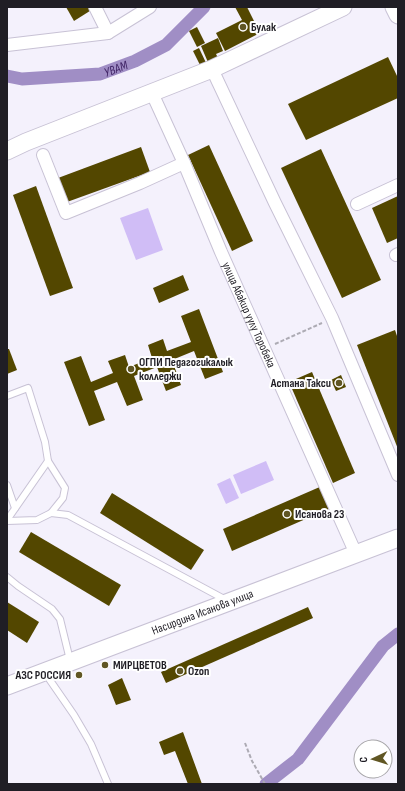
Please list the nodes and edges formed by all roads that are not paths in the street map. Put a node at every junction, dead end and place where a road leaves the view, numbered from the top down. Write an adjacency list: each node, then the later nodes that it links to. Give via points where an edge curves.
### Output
1 (95, 7): 6 (street)
2 (150, 7): 6 (street)
3 (343, 7): 8 (main road)
4 (394, 7): 5 (main road)
5 (398, 15)
6 (108, 33): 7 (street)
7 (7, 45)
8 (212, 69): 9 (main road); 17 (street, via 332,318)
9 (152, 93): 10 (main road); 12 (street, улица Абакир уулу Торобека)
10 (7, 151)
11 (43, 155): 12 (street, via 66,213)
12 (184, 163): 23 (street, улица Абакир уулу Торобека)
13 (398, 185): 14 (street)
14 (357, 204)
15 (7, 396): 16 (lane, via 28,388 46,442)
16 (48, 461): 19 (lane); 20 (lane, via 65,488 63,498)
17 (398, 475)
18 (7, 486): 19 (lane)
19 (15, 508): 21 (lane)
20 (51, 513): 21 (lane, via 37,520); 25 (lane, via 68,515)
21 (7, 520)
22 (398, 538): 23 (main road, Насирдина Исанова улица)
23 (356, 554): 25 (main road, Насирдина Исанова улица)
24 (7, 577): 26 (lane, via 52,609 60,619)
25 (229, 602): 26 (main road, Насирдина Исанова улица)
26 (70, 662): 27 (main road, Насирдина Исанова улица)
27 (44, 672): 28 (main road, Насирдина Исанова улица); 29 (lane, via 88,738)
28 (7, 686)
29 (108, 784)

